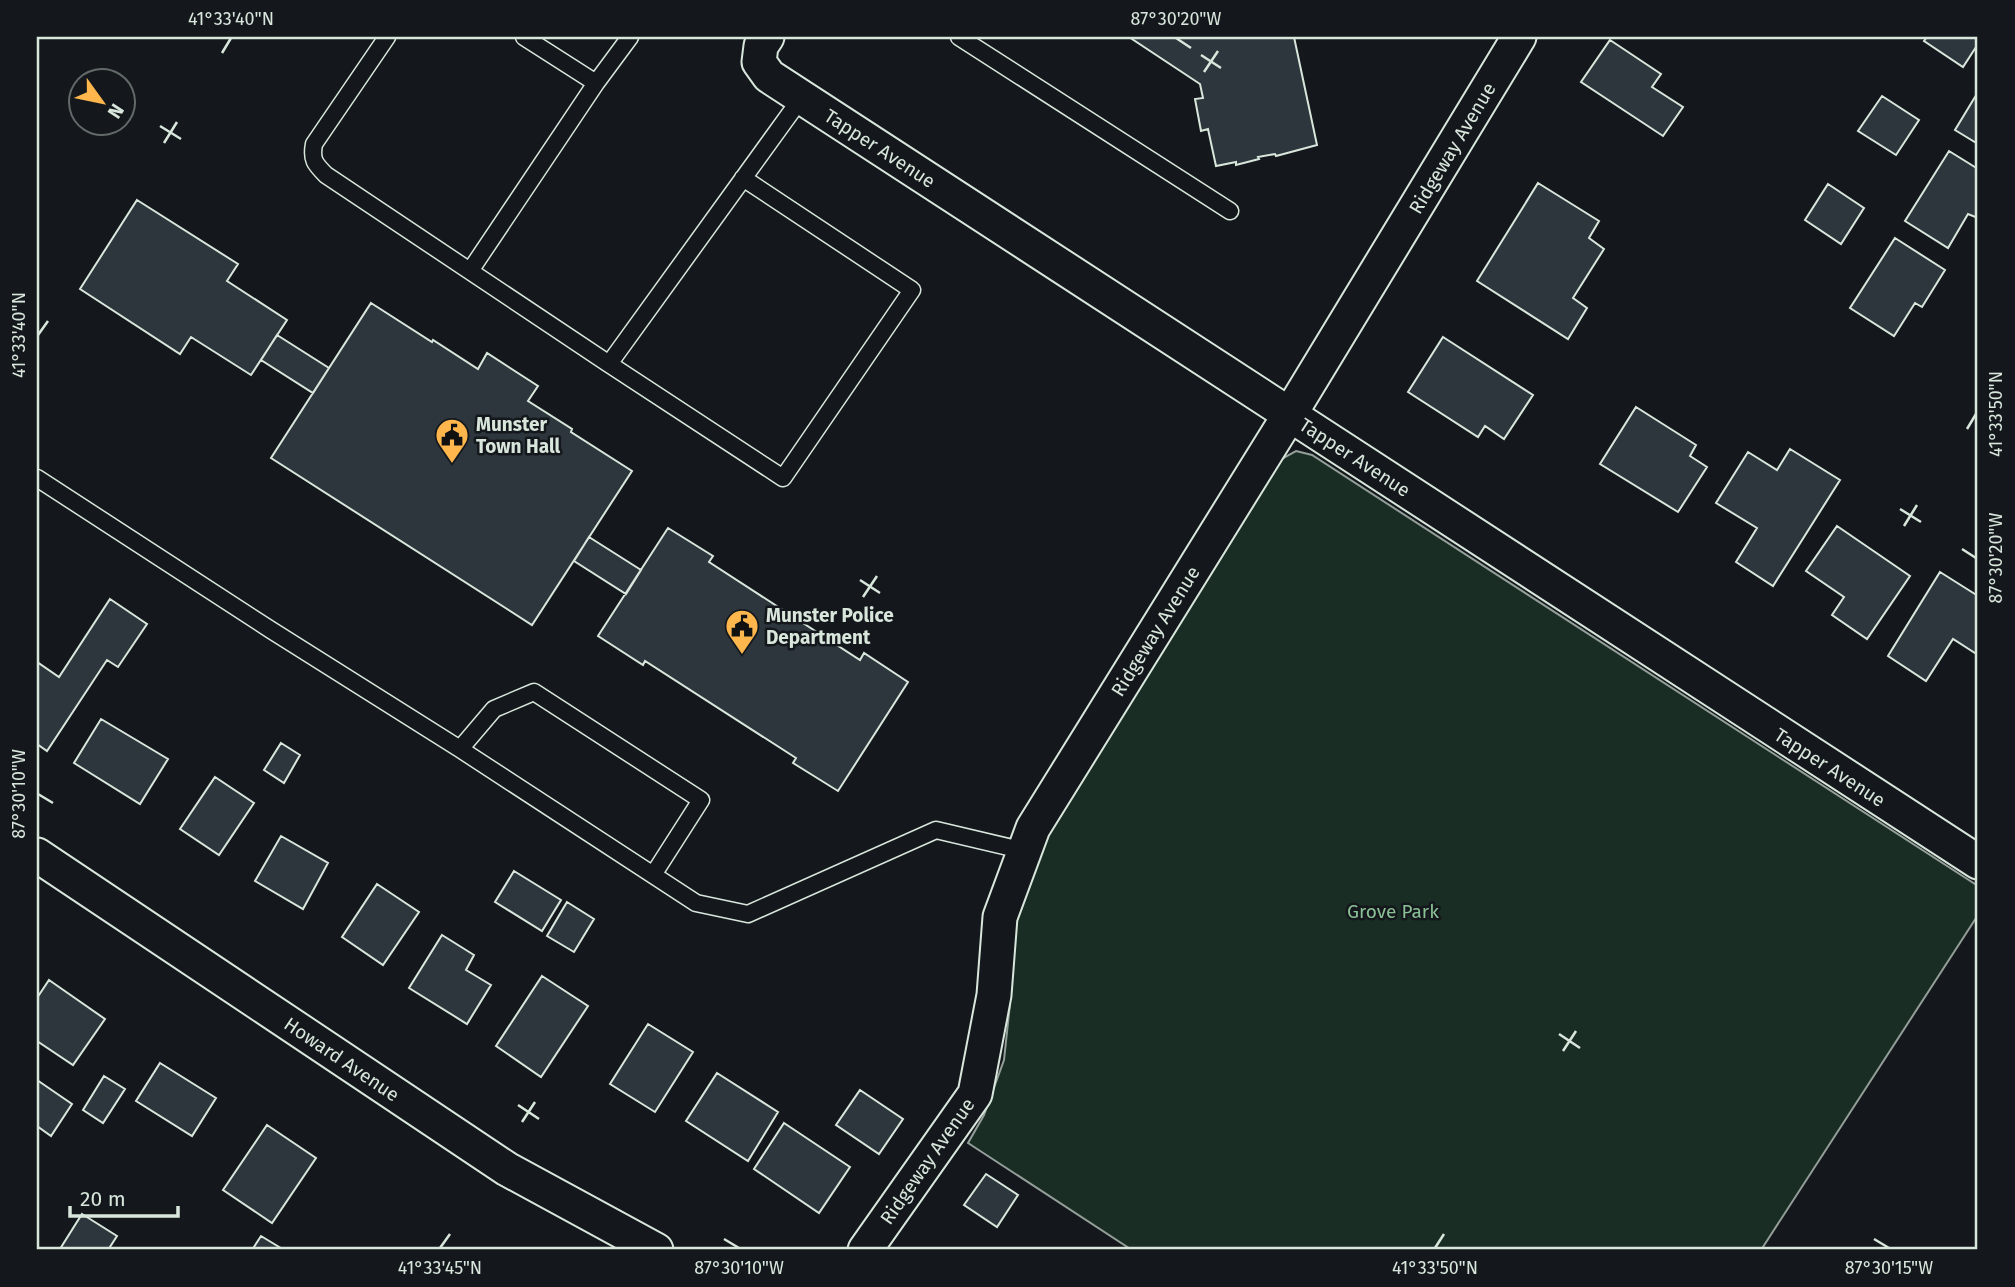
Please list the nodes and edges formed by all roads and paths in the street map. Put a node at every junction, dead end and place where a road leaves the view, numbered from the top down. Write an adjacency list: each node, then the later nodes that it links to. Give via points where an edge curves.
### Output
1 (387, 37): 11 (lane, via 314,144 312,154 326,175)
2 (524, 37): 7 (lane)
3 (630, 37): 7 (lane)
4 (767, 37): 8 (street, Tapper Avenue, via 760,62 769,76)
5 (959, 37): 10 (lane)
6 (1519, 37): 13 (street, Ridgeway Avenue)
7 (596, 83): 11 (lane)
8 (802, 97): 9 (lane); 13 (street, Tapper Avenue)
9 (743, 178): 12 (lane); 12 (lane, via 912,290 783,478)
10 (1230, 211)
11 (470, 271): 12 (lane)
12 (609, 364)
13 (1290, 414): 16 (street, Ridgeway Avenue, via 1033,828); 18 (street, Tapper Avenue)
14 (37, 478): 15 (lane)
15 (460, 749): 19 (lane); 19 (lane, via 494,709 534,692 701,800)
16 (1025, 851): 19 (lane, via 936,830 748,914 696,903); 21 (street, Ridgeway Avenue, via 1000,917 994,995 975,1094)
17 (37, 855): 20 (street, Howard Avenue, via 507,1169)
18 (1978, 862)
19 (653, 875)
20 (656, 1250)
21 (865, 1250)

